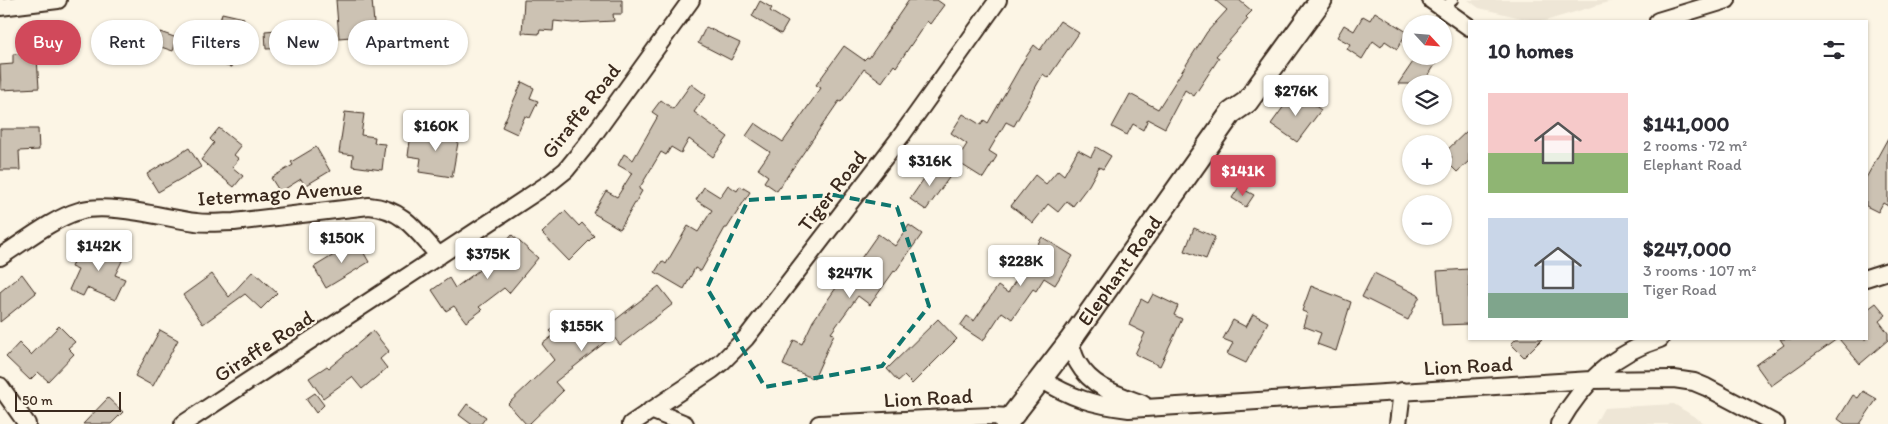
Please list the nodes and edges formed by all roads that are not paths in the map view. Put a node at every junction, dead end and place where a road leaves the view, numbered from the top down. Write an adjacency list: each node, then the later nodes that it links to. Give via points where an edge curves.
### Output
1 (58, 0): 8 (street)
2 (691, 0): 12 (street, Giraffe Road, via 566,170)
3 (998, 0): 23 (street, Tiger Road, via 901,136 746,338 722,362)
4 (1304, 0): 11 (street, Elephant Road)
5 (1321, 0): 11 (street, Elephant Road)
6 (1727, 0): 9 (street)
7 (1442, 3): 10 (street)
8 (0, 6)
9 (1661, 20)
10 (1468, 26)
11 (1260, 74): 17 (street, Elephant Road, via 1235,98 1231,114)
12 (439, 256): 13 (street, Ietermago Avenue, via 400,216 368,206 214,223 111,209 88,209 66,215); 26 (street, Giraffe Road)
13 (0, 257)
14 (1888, 271): 15 (street)
15 (1868, 277)
16 (1657, 340): 19 (street, via 1619,357)
17 (1070, 341): 18 (street, Elephant Road); 22 (street, Lion Road, via 1077,363 1098,385)
18 (1041, 379): 22 (street, Lion Road, via 1056,389 1098,405); 24 (street, Elephant Road)
19 (1591, 380): 21 (street, Lion Road); 31 (street, via 1568,408); 32 (street, Lion Road, via 1674,379 1694,382)
20 (0, 386): 25 (street)
21 (1402, 391): 22 (street, Lion Road); 30 (street)
22 (1153, 408)
23 (651, 410): 27 (street, Tiger Road); 28 (street)
24 (1008, 421): 29 (street, Lion Road, via 991,416)
25 (27, 424)
26 (183, 424)
27 (631, 424)
28 (684, 424)
29 (819, 424)
30 (1398, 424)
31 (1560, 424)
32 (1776, 424)

